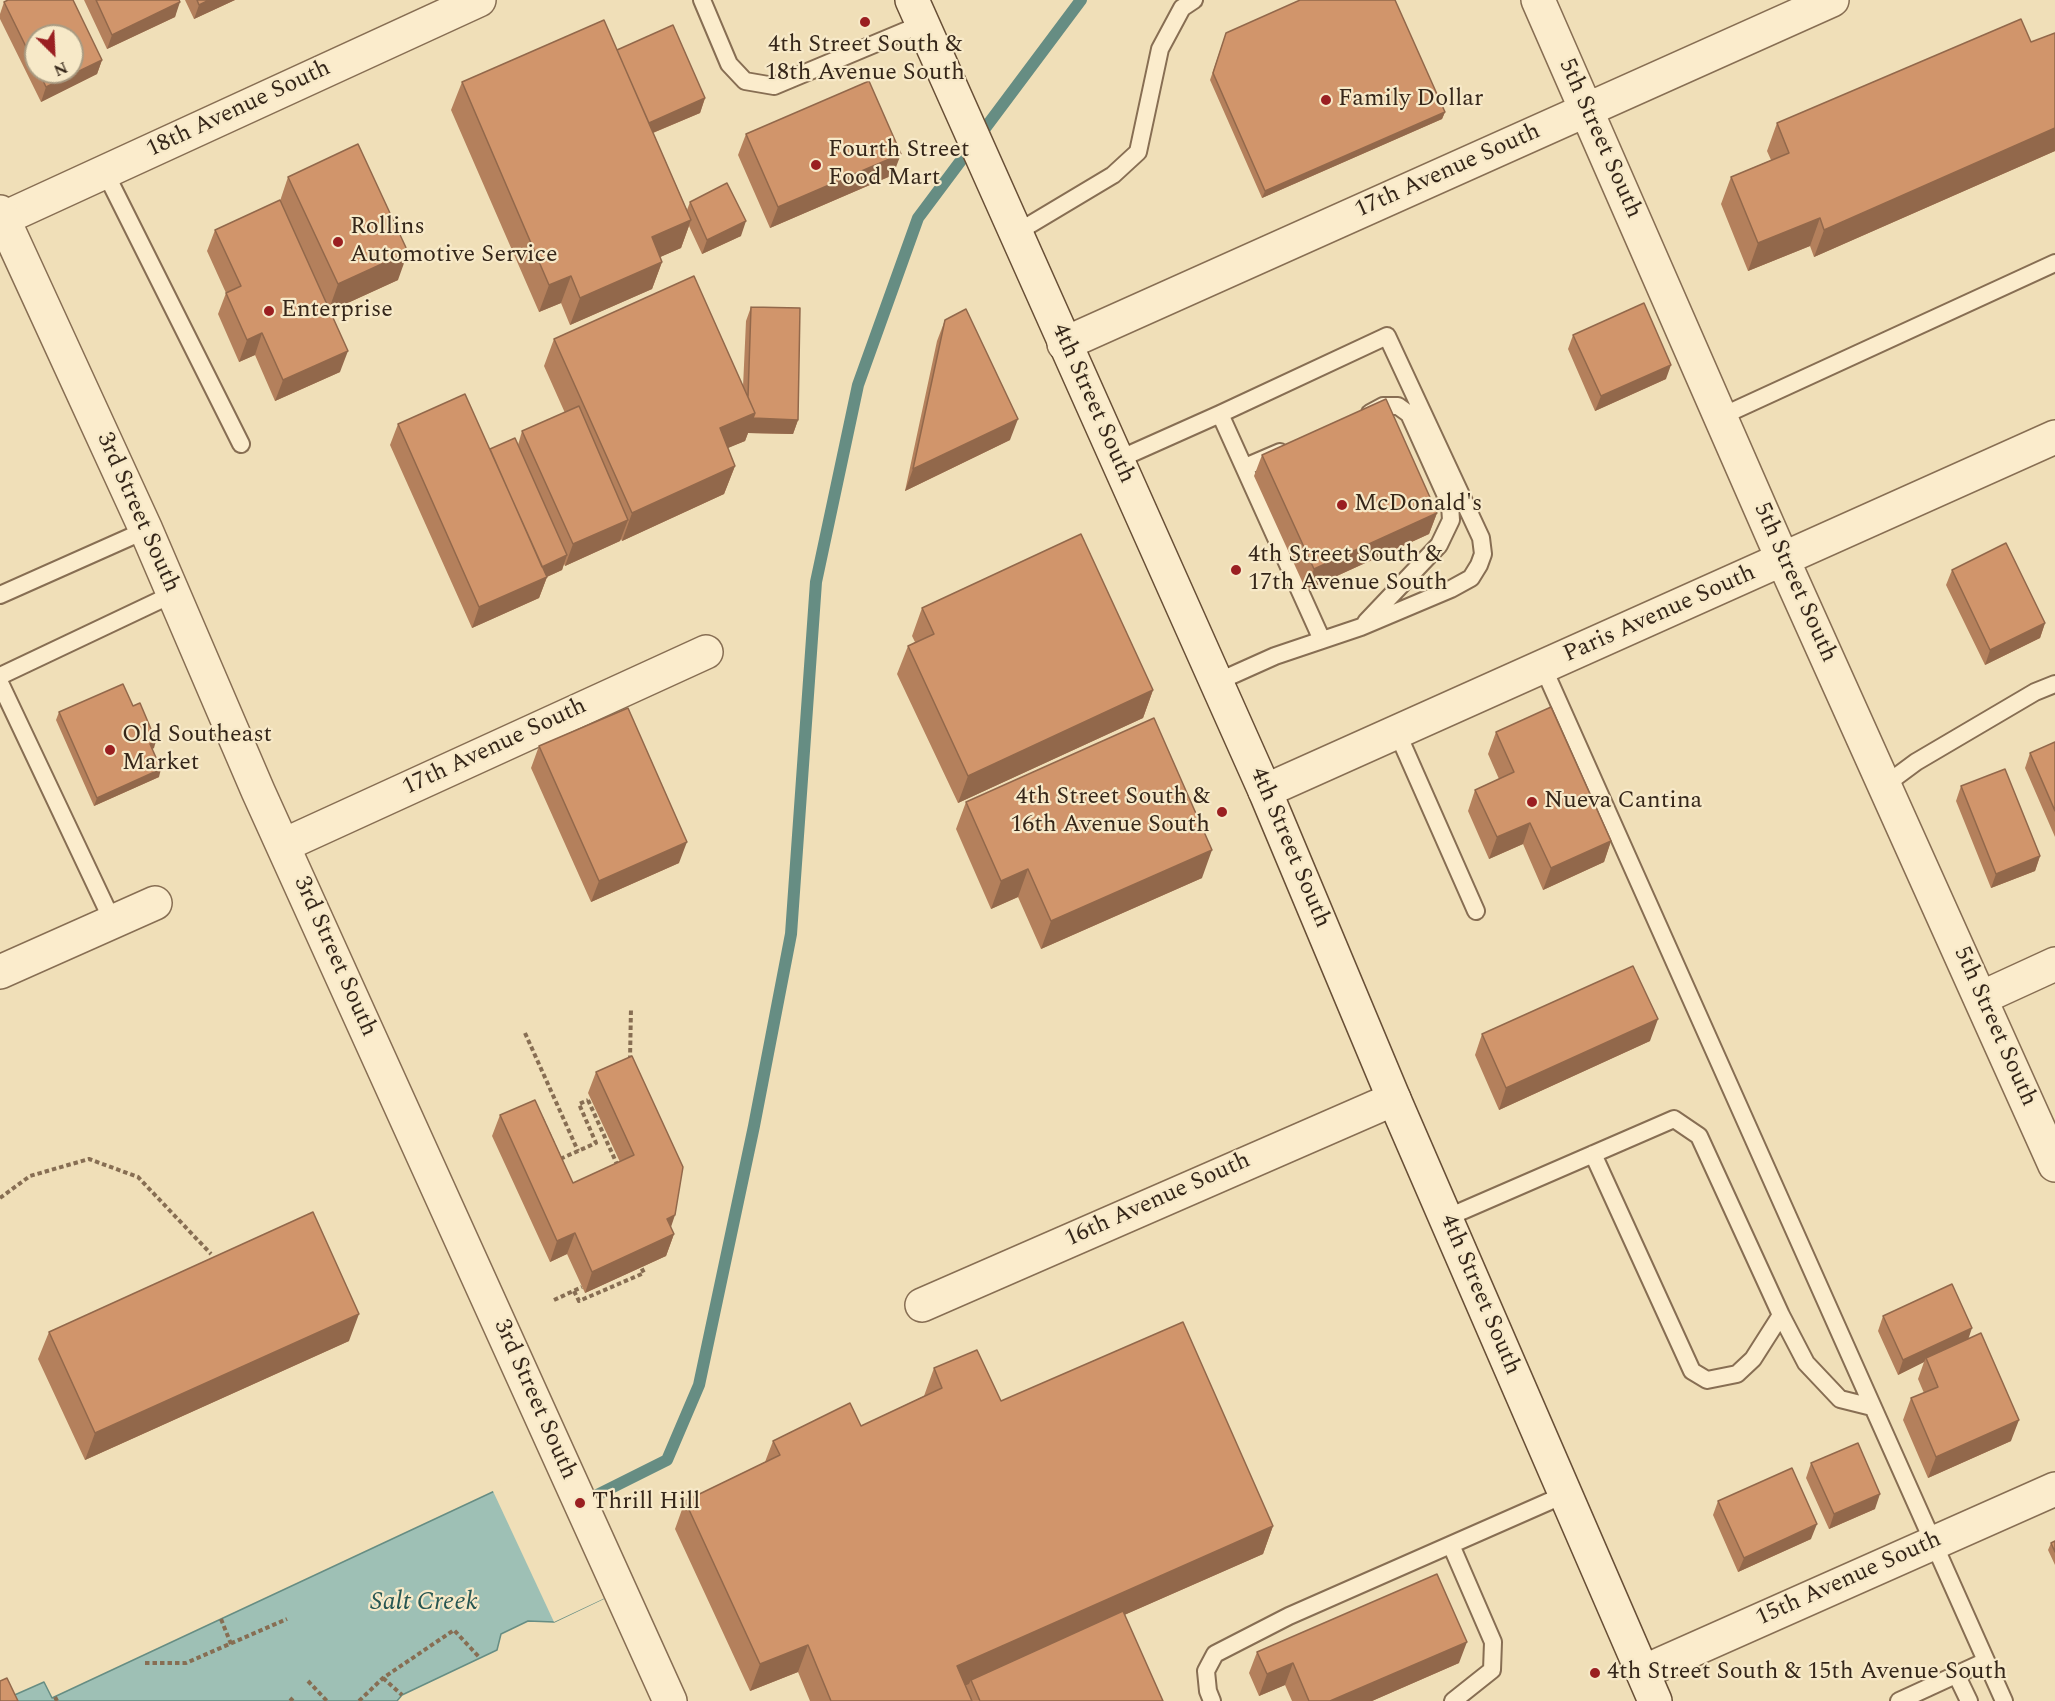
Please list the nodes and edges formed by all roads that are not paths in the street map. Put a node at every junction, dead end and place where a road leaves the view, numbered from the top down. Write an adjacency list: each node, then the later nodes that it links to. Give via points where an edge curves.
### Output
1 (478, 0): 8 (street, 18th Avenue South)
2 (702, 0): 6 (lane, via 729,63 745,81 774,86)
3 (1194, 0): 10 (lane, via 1182,8 1160,49 1138,152 1113,175)
4 (1538, 0): 7 (street, 5th Street South)
5 (1832, 0): 7 (street, 17th Avenue South)
6 (917, 12): 10 (street, 4th Street South)
7 (1586, 110): 12 (street, 17th Avenue South); 14 (street, 5th Street South)
8 (105, 172): 9 (street, 18th Avenue South); 17 (lane)
9 (1, 217): 21 (street, 3rd Street South)
10 (1016, 233): 12 (street, 4th Street South)
11 (2055, 263): 14 (lane)
12 (1064, 344): 19 (street, 4th Street South)
13 (1220, 414): 19 (lane); 20 (lane); 25 (lane, via 1387,336 1481,538 1483,554 1471,578)
14 (1720, 417): 22 (street, 5th Street South)
15 (1352, 420): 25 (lane, via 1383,406 1398,406 1409,414 1450,505 1451,520 1438,545)
16 (2055, 437): 22 (street, Paris Avenue South)
17 (241, 444)
18 (1298, 444): 20 (lane)
19 (1117, 460): 30 (street, 4th Street South)
20 (1245, 467): 26 (lane)
21 (146, 530): 23 (street, 3rd Street South); 24 (lane)
22 (1783, 560): 28 (street, Paris Avenue South); 34 (street, 5th Street South)
23 (173, 594): 29 (lane); 36 (street, 3rd Street South)
24 (0, 595)
25 (1361, 627): 26 (lane)
26 (1322, 640): 30 (lane)
27 (706, 652): 36 (street, 17th Avenue South)
28 (1543, 668): 33 (street, Paris Avenue South); 49 (lane)
29 (0, 676)
30 (1217, 682): 35 (street, 4th Street South)
31 (0, 683): 39 (lane)
32 (2055, 684): 34 (lane, via 1926,756)
33 (1397, 732): 35 (street, Paris Avenue South); 38 (lane)
34 (1885, 785): 42 (street, 5th Street South)
35 (1265, 791): 43 (street, 4th Street South)
36 (284, 845): 57 (street, 3rd Street South)
37 (155, 903): 39 (street)
38 (1476, 911)
39 (113, 922): 41 (street)
40 (2055, 964): 42 (street)
41 (0, 972)
42 (1981, 998): 45 (street, 5th Street South)
43 (1394, 1099): 46 (street, 4th Street South); 47 (street, 16th Avenue South)
44 (1593, 1154): 46 (lane); 48 (lane, via 1674,1119 1699,1136); 48 (lane, via 1692,1371 1707,1380 1737,1374 1753,1359)
45 (2055, 1165)
46 (1446, 1218): 51 (street, 4th Street South)
47 (922, 1305)
48 (1781, 1315): 49 (lane, via 1806,1363 1821,1381 1840,1399)
49 (1872, 1407): 52 (lane)
50 (2055, 1489): 52 (street, 15th Avenue South)
51 (1566, 1494): 53 (lane); 55 (street, 4th Street South)
52 (1932, 1543): 54 (lane); 55 (street, 15th Avenue South)
53 (1451, 1545): 58 (lane, via 1289,1616 1215,1654 1206,1671); 59 (lane, via 1493,1642 1492,1671)
54 (1986, 1661): 56 (lane); 63 (lane)
55 (1643, 1672): 60 (street, 4th Street South)
56 (1956, 1674): 61 (lane); 62 (lane)
57 (670, 1701)
58 (1212, 1701)
59 (1453, 1701)
60 (1655, 1701)
61 (1899, 1701)
62 (1969, 1701)
63 (2004, 1701)

